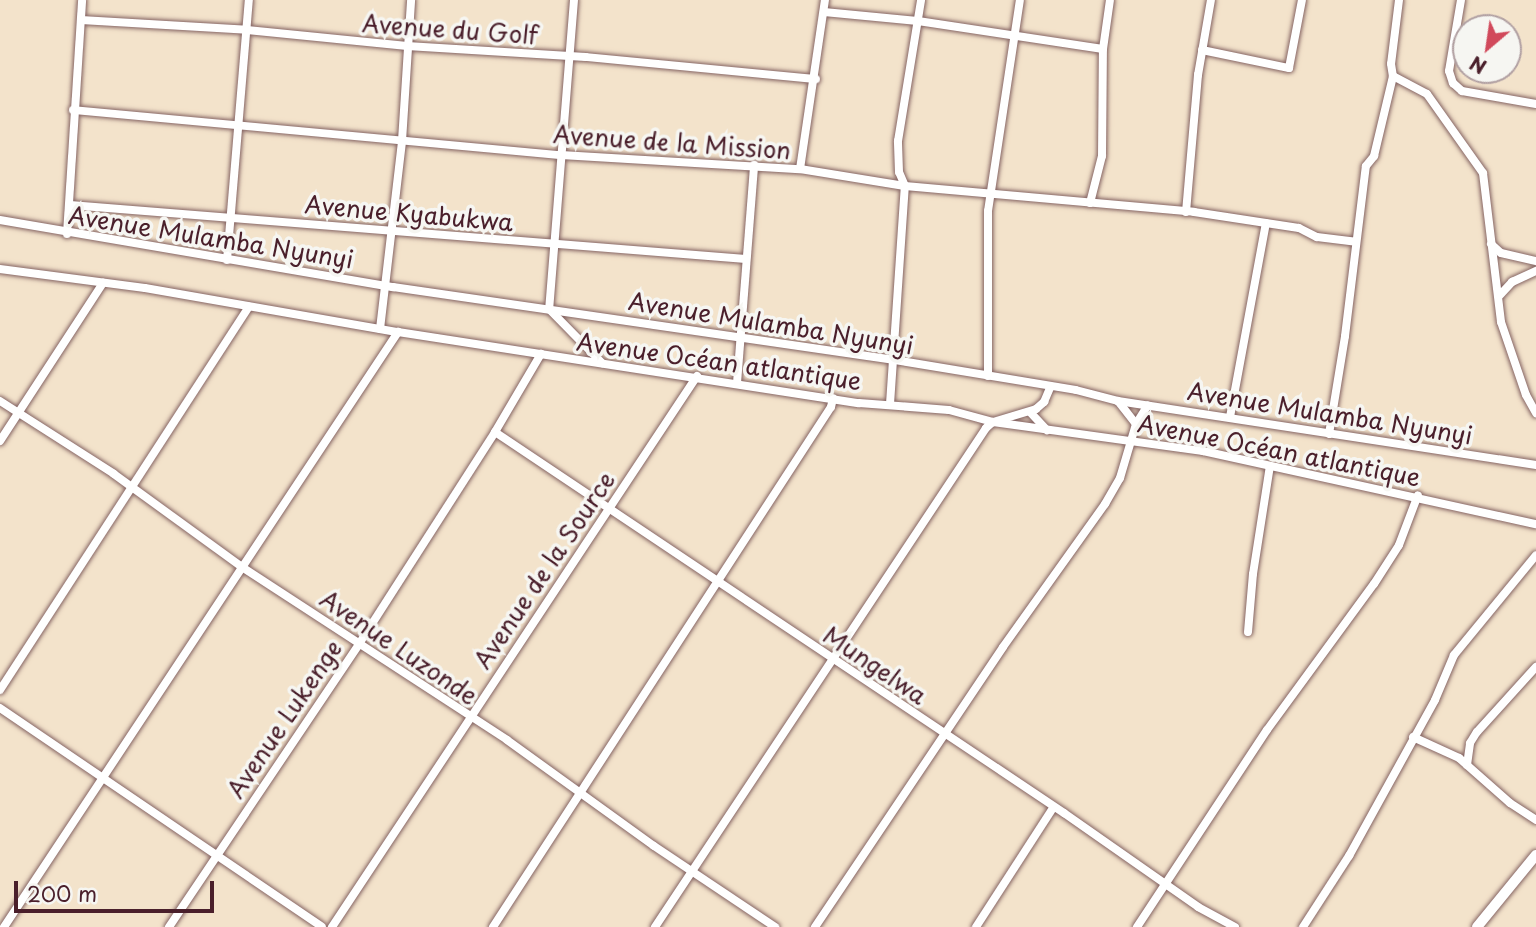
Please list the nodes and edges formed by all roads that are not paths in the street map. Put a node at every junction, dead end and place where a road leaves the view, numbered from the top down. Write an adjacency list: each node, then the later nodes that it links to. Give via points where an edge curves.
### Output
1 (82, 0): 14 (street)
2 (249, 0): 16 (street)
3 (411, 0): 18 (street)
4 (575, 0): 21 (street)
5 (825, 0): 13 (street)
6 (921, 0): 15 (street)
7 (1020, 0): 17 (street)
8 (1110, 0): 19 (street)
9 (1211, 0): 20 (street)
10 (1302, 0): 20 (street, via 1289,68)
11 (1399, 0): 22 (street)
12 (1461, 0): 24 (street, via 1449,71 1453,83 1462,91)
13 (824, 12): 15 (street); 23 (street)
14 (81, 20): 16 (street, Avenue du Golf); 25 (street)
15 (918, 21): 17 (street); 31 (street, via 898,141 899,172)
16 (247, 30): 18 (street, Avenue du Golf); 26 (street)
17 (1016, 36): 19 (street); 32 (street)
18 (407, 46): 21 (street, Avenue du Golf); 27 (street)
19 (1103, 49): 33 (street, via 1102,156)
20 (1202, 50): 35 (street)
21 (570, 56): 23 (street, Avenue du Golf); 28 (street)
22 (1392, 76): 41 (street, via 1374,156 1367,166); 42 (street, via 1427,94 1483,173)
23 (816, 79): 30 (street)
24 (1536, 104)
25 (73, 110): 26 (street, Avenue de la Mission); 34 (street)
26 (240, 127): 27 (street, Avenue de la Mission); 36 (street)
27 (402, 141): 28 (street, Avenue de la Mission); 39 (street)
28 (561, 155): 29 (street, Avenue de la Mission); 43 (street)
29 (754, 165): 30 (street, Avenue de la Mission); 45 (street)
30 (800, 169): 31 (street, Avenue de la Mission)
31 (905, 186): 32 (street, Avenue de la Mission); 58 (street)
32 (990, 193): 33 (street, Avenue de la Mission); 61 (street)
33 (1090, 203): 35 (street, Avenue de la Mission)
34 (70, 205): 36 (street, Avenue Kyabukwa); 40 (street)
35 (1186, 212): 38 (street, Avenue de la Mission)
36 (231, 218): 39 (street, Avenue Kyabukwa); 44 (street)
37 (0, 220): 40 (street, Avenue Mulamba Nyunyi)
38 (1266, 223): 41 (street, Avenue de la Mission); 72 (street)
39 (392, 231): 43 (street, Avenue Kyabukwa); 50 (street)
40 (67, 234): 44 (street, Avenue Mulamba Nyunyi)
41 (1356, 242): 77 (street)
42 (1491, 244): 46 (street, via 1501,253); 51 (street)
43 (553, 245): 45 (street, Avenue Kyabukwa); 53 (street)
44 (227, 260): 50 (street, Avenue Mulamba Nyunyi)
45 (746, 260): 56 (street)
46 (1536, 261)
47 (0, 269): 49 (street, Avenue Océan atlantique)
48 (1536, 271): 51 (street, via 1512,282)
49 (103, 283): 52 (street, Avenue Océan atlantique); 69 (street)
50 (385, 285): 53 (street, Avenue Mulamba Nyunyi); 54 (street)
51 (1500, 295): 71 (street, via 1501,322)
52 (249, 307): 54 (street, Avenue Océan atlantique); 82 (street)
53 (549, 309): 56 (street, Avenue Mulamba Nyunyi); 59 (street)
54 (380, 328): 55 (street, Avenue Océan atlantique)
55 (398, 332): 57 (street, Avenue Océan atlantique); 87 (street)
56 (741, 336): 58 (street, Avenue Mulamba Nyunyi); 62 (street)
57 (541, 354): 59 (street, Avenue Océan atlantique); 76 (street, Avenue Lukenge)
58 (895, 360): 61 (street, Avenue Mulamba Nyunyi); 67 (street)
59 (603, 363): 60 (street, Avenue Océan atlantique)
60 (697, 376): 62 (street, Avenue Océan atlantique); 84 (street, Avenue de la Source)
61 (988, 376): 63 (street, Avenue Mulamba Nyunyi)
62 (737, 383): 64 (street, Avenue Océan atlantique)
63 (1050, 388): 66 (street, Avenue Mulamba Nyunyi); 70 (street, via 1044,402)
64 (833, 398): 67 (street, Avenue Océan atlantique); 88 (street)
65 (0, 401): 69 (street, Avenue Luzonde)
66 (1118, 401): 68 (street, Avenue Mulamba Nyunyi); 74 (street)
67 (890, 404): 73 (street, Avenue Océan atlantique, via 948,410)
68 (1148, 405): 72 (street, Avenue Mulamba Nyunyi); 74 (street)
69 (18, 412): 79 (street); 82 (street, Avenue Luzonde)
70 (1030, 412): 73 (street); 75 (street)
71 (1536, 413)
72 (1230, 417): 77 (street, Avenue Mulamba Nyunyi)
73 (993, 422): 75 (street, Avenue Océan atlantique); 91 (street)
74 (1136, 424): 78 (street)
75 (1047, 430): 78 (street, Avenue Océan atlantique)
76 (495, 432): 84 (street, Mungelwa); 90 (street, Avenue Lukenge)
77 (1329, 434): 80 (street, Avenue Mulamba Nyunyi)
78 (1133, 440): 81 (street, Avenue Océan atlantique); 96 (street, via 1105,504)
79 (0, 441)
80 (1536, 465)
81 (1270, 466): 83 (street, Avenue Océan atlantique); 89 (street)
82 (131, 486): 87 (street, Avenue Luzonde); 93 (street)
83 (1418, 495): 85 (street, Avenue Océan atlantique); 106 (street, via 1399,545 1374,584 1267,730)
84 (608, 510): 88 (street, Mungelwa); 95 (street, Avenue de la Source)
85 (1536, 524)
86 (1536, 555): 97 (street, via 1454,655)
87 (242, 567): 90 (street, Avenue Luzonde); 99 (street)
88 (718, 583): 91 (street, Mungelwa); 100 (street)
89 (1248, 632)
90 (359, 644): 95 (street, Avenue Luzonde); 103 (street, Avenue Lukenge)
91 (831, 659): 96 (street, Mungelwa); 105 (street)
92 (1536, 667): 98 (street, via 1477,732 1470,743)
93 (0, 690)
94 (0, 708): 99 (street)
95 (470, 718): 100 (street, Avenue Luzonde); 111 (street, Avenue de la Source)
96 (944, 734): 101 (street, Mungelwa); 115 (street)
97 (1413, 737): 98 (street); 119 (street, via 1349,856)
98 (1467, 765): 102 (street)
99 (102, 776): 103 (street); 108 (street)
100 (580, 793): 105 (street, Avenue Luzonde); 112 (street)
101 (1053, 808): 106 (street, Mungelwa); 116 (street)
102 (1536, 820)
103 (217, 854): 109 (street, Avenue Lukenge); 110 (street)
104 (1536, 855): 107 (street)
105 (692, 872): 113 (street); 114 (street, Avenue Luzonde)
106 (1164, 884): 117 (street); 118 (street, Mungelwa)
107 (1480, 926)
108 (4, 927)
109 (169, 927)
110 (322, 927)
111 (332, 927)
112 (493, 927)
113 (655, 927)
114 (775, 927)
115 (815, 927)
116 (976, 927)
117 (1137, 927)
118 (1235, 927)
119 (1303, 927)

